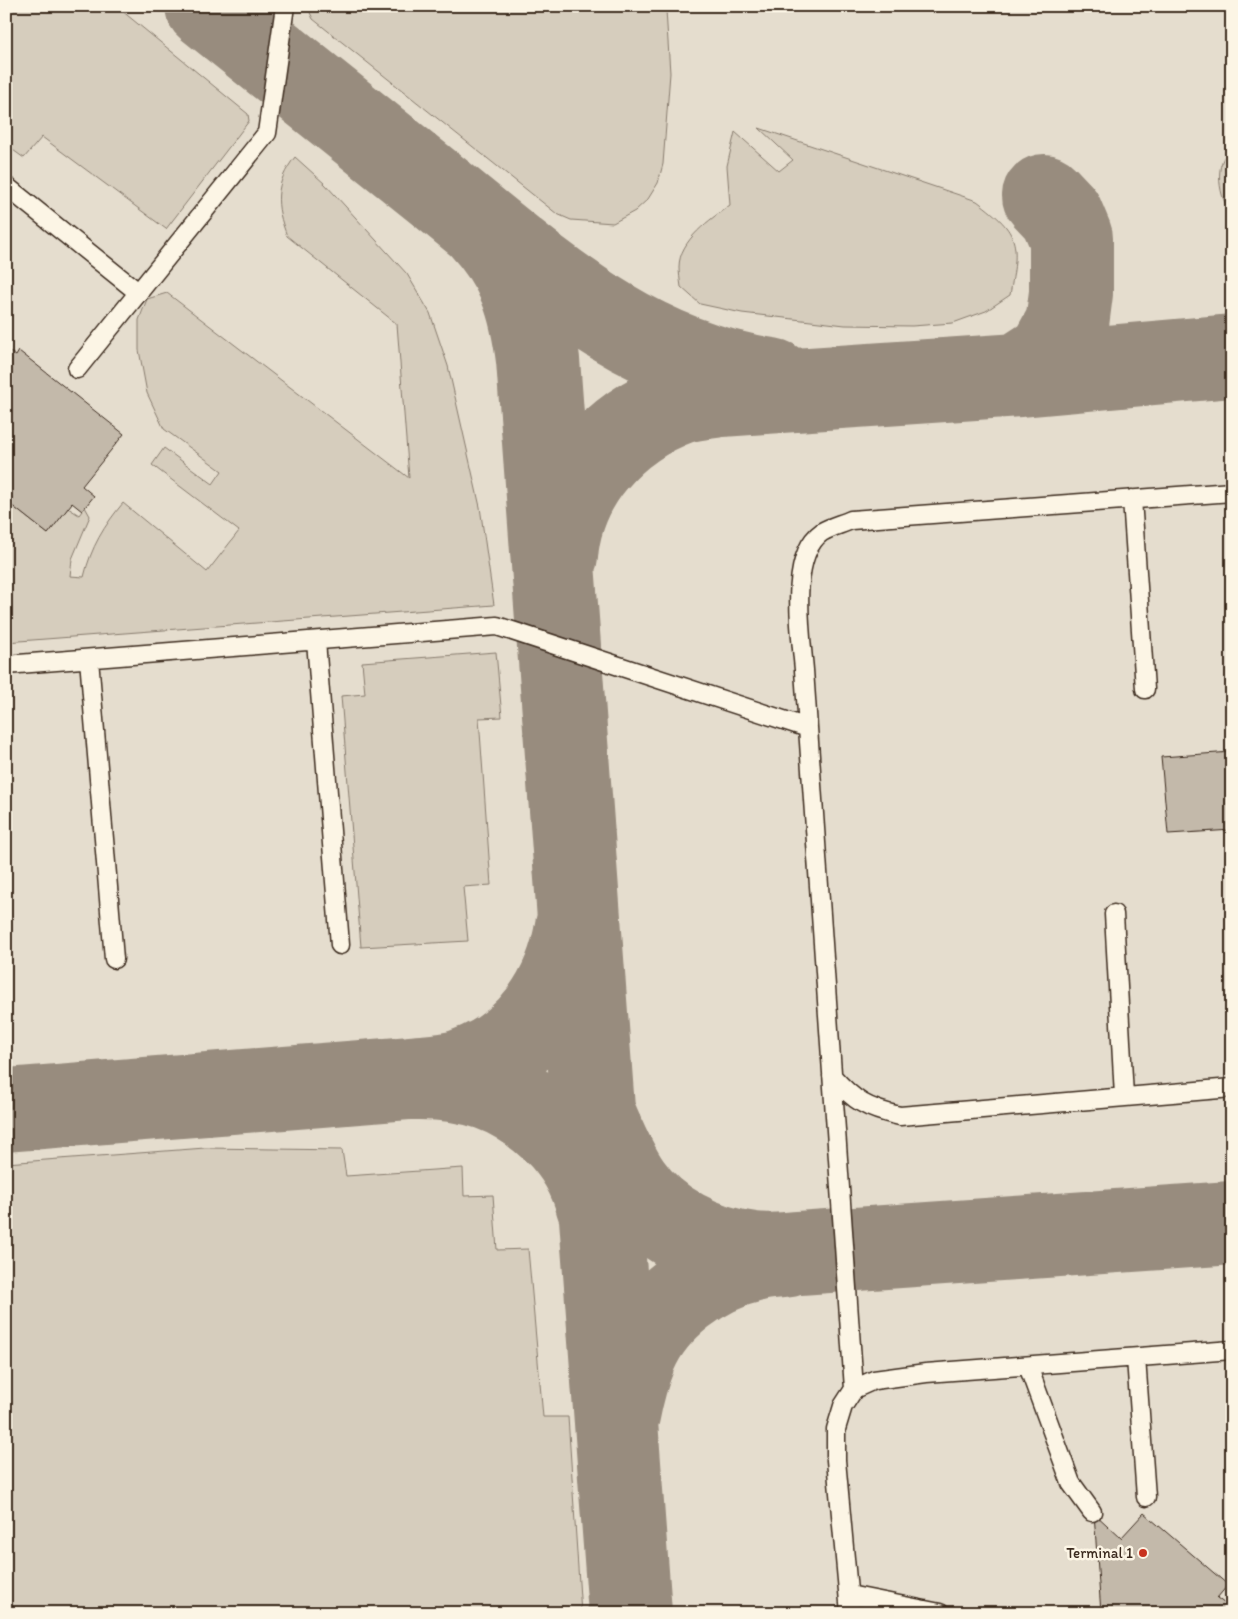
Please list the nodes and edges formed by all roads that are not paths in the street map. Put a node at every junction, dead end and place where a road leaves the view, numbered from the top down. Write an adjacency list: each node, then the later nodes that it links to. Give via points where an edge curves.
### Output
1 (285, 6): 3 (lane, via 267,133)
2 (6, 186): 3 (lane)
3 (139, 293): 4 (lane)
4 (78, 369)
5 (1232, 492): 6 (lane)
6 (1132, 499): 10 (lane); 11 (lane, via 851,520 822,533 801,565 799,604)
7 (316, 641): 8 (lane); 11 (lane, via 497,626); 13 (lane)
8 (89, 659): 9 (lane); 14 (lane)
9 (6, 666)
10 (1145, 689)
11 (808, 728): 15 (lane)
12 (1114, 914): 17 (lane)
13 (340, 945)
14 (114, 959)
15 (832, 1076): 17 (lane, via 852,1099 876,1111 900,1116); 21 (lane)
16 (1232, 1088): 17 (lane)
17 (1124, 1096)
18 (1232, 1350): 19 (lane)
19 (1136, 1358): 20 (lane); 22 (lane)
20 (1028, 1366): 21 (lane, via 926,1373 874,1380); 23 (lane, via 1071,1483)
21 (854, 1389): 24 (lane, via 843,1406 836,1429)
22 (1146, 1497)
23 (1092, 1512)
24 (849, 1604): 25 (lane)
25 (940, 1613)

